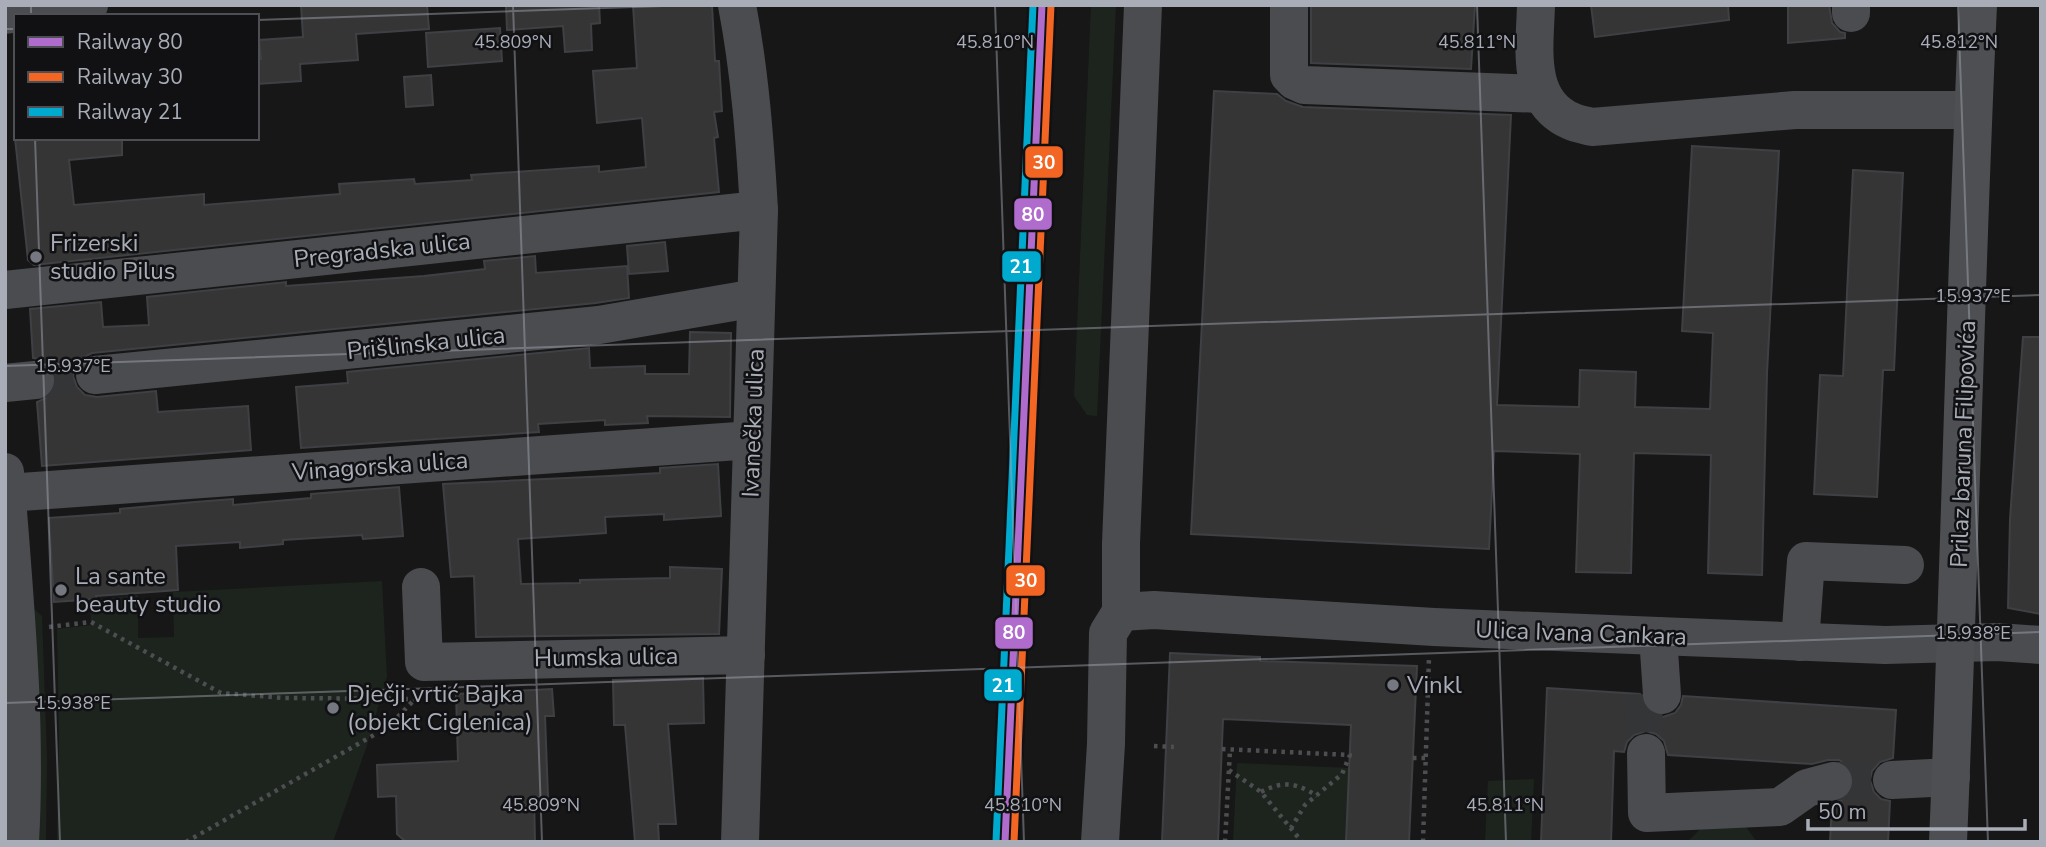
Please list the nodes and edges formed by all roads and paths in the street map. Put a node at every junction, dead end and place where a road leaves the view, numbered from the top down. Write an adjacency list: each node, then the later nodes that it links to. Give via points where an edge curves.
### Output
1 (89, 5): 7 (street)
2 (737, 5): 10 (street, Ivanečka ulica, via 750,92)
3 (1143, 5): 19 (street)
4 (1289, 5): 8 (street, via 1289,75 1304,85)
5 (1536, 5): 8 (street, via 1534,68)
6 (1978, 5): 9 (main road, Prilaz baruna Filipovića)
7 (5, 15)
8 (1541, 94): 9 (street, via 1570,121 1592,127 1795,110)
9 (1973, 110): 23 (main road, Prilaz baruna Filipovića)
10 (759, 210): 11 (street, Pregradska ulica); 12 (street, Ivanečka ulica)
11 (5, 290)
12 (756, 298): 13 (street, Prišlinska ulica, via 598,325); 14 (street, Ivanečka ulica)
13 (95, 375)
14 (752, 440): 15 (street, Vinagorska ulica); 26 (street, Ivanečka ulica)
15 (6, 482): 16 (street)
16 (8, 557): 44 (street, via 21,726)
17 (1905, 565): 22 (street, via 1806,561)
18 (421, 587): 26 (street, Humska ulica, via 424,662)
19 (1121, 612): 21 (street, Ulica Ivana Cankara); 47 (street, via 1108,634)
20 (49, 627): 29 (path, via 91,622 220,693)
21 (1650, 636): 22 (street, Ulica Ivana Cankara); 27 (street, via 1640,656)
22 (1800, 642): 23 (street, Ulica Ivana Cankara)
23 (1957, 643): 24 (street, Ulica Ivana Cankara); 37 (main road, Prilaz baruna Filipovića)
24 (2041, 645)
25 (1429, 646): 35 (path)
26 (746, 654): 46 (street, Ivanečka ulica)
27 (1652, 694)
28 (425, 695): 29 (path)
29 (415, 699): 45 (path, via 388,727)
30 (1154, 746): 31 (path)
31 (1174, 747)
32 (1222, 749): 33 (path)
33 (1230, 750): 36 (path); 41 (path, via 1349,755 1342,774)
34 (1413, 758): 35 (path)
35 (1426, 758): 50 (path)
36 (1229, 770): 40 (path); 48 (path)
37 (1951, 777): 38 (street); 51 (main road, Prilaz baruna Filipovića)
38 (1892, 780)
39 (1833, 781): 42 (street, via 1807,788 1780,807 1647,813 1652,754)
40 (1261, 792): 41 (path, via 1293,783); 43 (path)
41 (1317, 796): 43 (path)
42 (1658, 806)
43 (1291, 828): 49 (path)
44 (15, 832)
45 (186, 842)
46 (740, 842)
47 (1100, 842)
48 (1226, 842)
49 (1302, 842)
50 (1423, 842)
51 (1948, 842)

